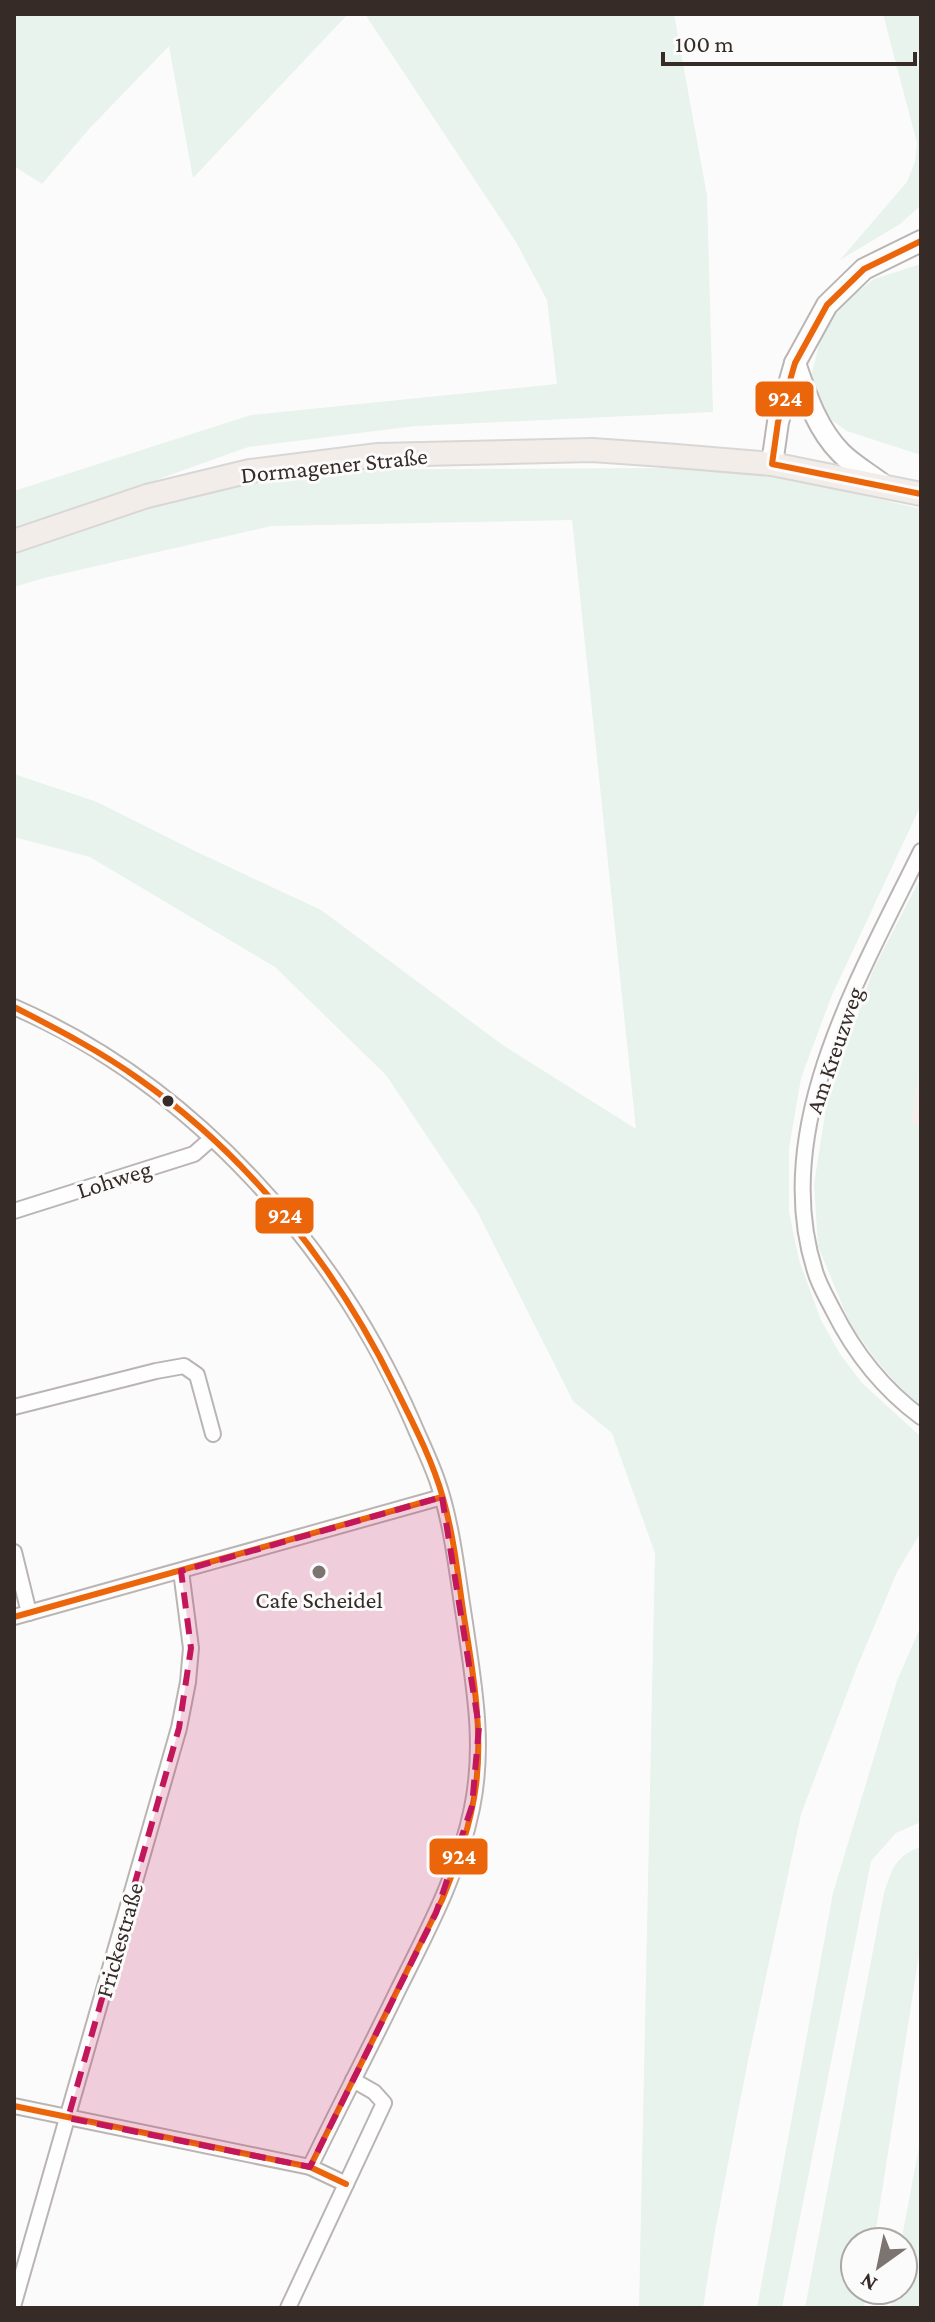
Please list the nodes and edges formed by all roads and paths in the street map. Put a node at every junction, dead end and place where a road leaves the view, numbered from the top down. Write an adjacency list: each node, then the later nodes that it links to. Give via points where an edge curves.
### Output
1 (921, 241): 2 (main road, via 864,269 827,305)
2 (795, 363): 3 (main road); 4 (main road, via 822,430 842,454)
3 (772, 464): 4 (main road, Dormagener Straße); 6 (main road, Dormagener Straße, via 592,450 378,455 250,471 147,496)
4 (882, 484): 5 (main road, Dormagener Straße)
5 (921, 494)
6 (14, 541)
7 (921, 851): 12 (street, Am Kreuzweg, via 832,1040 807,1129 803,1187 815,1273 835,1313 873,1372)
8 (14, 1007): 9 (street, via 111,1061)
9 (211, 1139): 10 (street, Lohweg, via 194,1154); 14 (street, via 283,1214 357,1317 398,1388)
10 (14, 1211)
11 (14, 1407): 13 (street, via 184,1366 197,1375)
12 (921, 1417)
13 (213, 1434)
14 (442, 1497): 16 (street); 19 (street, via 479,1727 472,1806 436,1913)
15 (14, 1552): 17 (street)
16 (181, 1571): 17 (street); 21 (street, Frickestraße, via 191,1648 179,1728)
17 (29, 1613): 18 (street)
18 (14, 1617)
19 (353, 2080): 22 (street); 23 (street, via 384,2103)
20 (14, 2106): 21 (street)
21 (68, 2118): 22 (street); 24 (street, Frickestraße)
22 (310, 2167): 23 (street)
23 (346, 2184): 25 (street)
24 (14, 2303)
25 (288, 2308)

